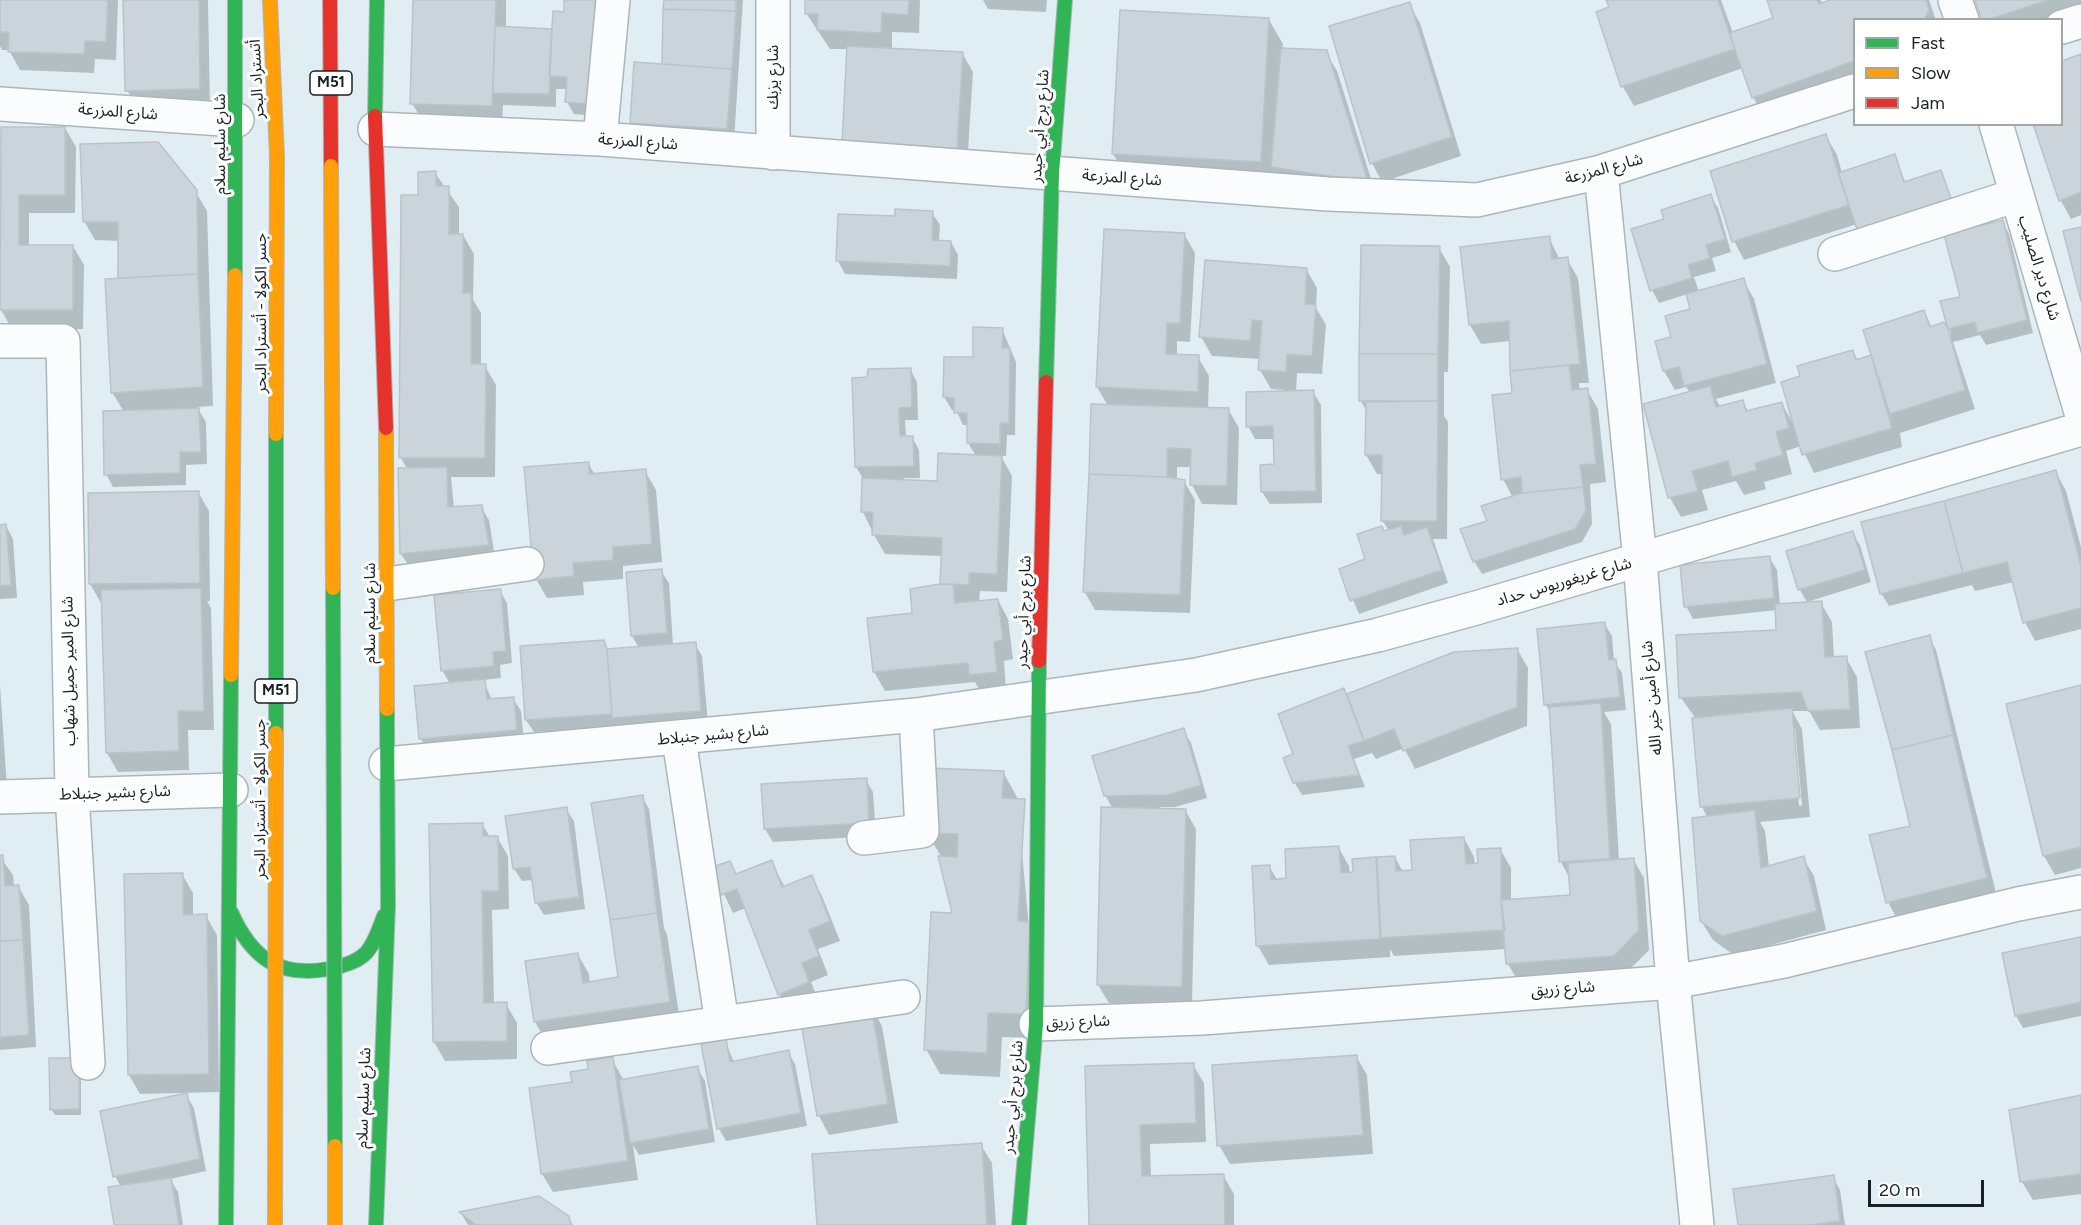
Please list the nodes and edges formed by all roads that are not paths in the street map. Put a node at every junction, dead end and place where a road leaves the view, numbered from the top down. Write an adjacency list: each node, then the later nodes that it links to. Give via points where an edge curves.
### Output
1 (235, 0): 14 (main road, شارع سليم سلام)
2 (270, 0): 19 (main road, أتستراد البحر / M51)
3 (330, 0): 50 (main road, M51, bridge)
4 (377, 0): 16 (main road, شارع سليم سلام)
5 (613, 0): 17 (street)
6 (773, 0): 18 (street, شارع يزبك)
7 (1065, 0): 21 (main road, شارع برج أبي حيدر)
8 (1955, 0): 9 (street)
9 (1961, 18)
10 (2081, 21): 11 (street)
11 (2063, 26)
12 (1853, 91): 20 (street, شارع المزرعة)
13 (0, 104): 14 (street, شارع المزرعة)
14 (237, 120): 34 (main road, شارع سليم سلام)
15 (1997, 126): 22 (street, شارع دير الصليب)
16 (375, 129): 17 (street, شارع المزرعة); 29 (main road, شارع سليم سلام, via 386,424)
17 (600, 139): 18 (street, شارع المزرعة)
18 (773, 153): 21 (street, شارع المزرعة)
19 (278, 157): 49 (main road, جسر الكولا - أتستراد البحر / M51, bridge)
20 (1601, 172): 21 (street, شارع المزرعة, via 1477,200 1328,194); 27 (street, شارع أمين خير الله)
21 (1052, 173): 30 (main road, شارع برج أبي حيدر)
22 (2017, 195): 23 (street); 25 (street, شارع دير الصليب)
23 (1835, 254)
24 (0, 341): 35 (street, شارع المير جميل شهاب, via 63,341)
25 (2081, 412)
26 (2081, 429): 27 (street, شارع غريغوريوس حداد)
27 (1640, 560): 30 (street, شارع غريغوريوس حداد, via 1378,635 1196,675); 41 (street, شارع أمين خير الله)
28 (526, 564): 29 (street)
29 (387, 584): 33 (main road, شارع سليم سلام)
30 (1038, 697): 31 (street, شارع بشير جنبلاط); 44 (main road, شارع برج أبي حيدر)
31 (916, 715): 32 (street, شارع بشير جنبلاط); 37 (street, via 922,831)
32 (679, 739): 33 (street, شارع بشير جنبلاط); 43 (street)
33 (386, 764): 39 (main road, شارع سليم سلام)
34 (231, 790): 35 (street, شارع بشير جنبلاط); 40 (main road, شارع سليم سلام)
35 (72, 794): 36 (street, شارع بشير جنبلاط); 46 (street, شارع المير جميل شهاب)
36 (0, 797)
37 (864, 838)
38 (2081, 892): 41 (street, شارع زريق, via 1784,961)
39 (388, 906): 40 (main road, via 376,937 363,955 346,965 307,972 279,967 259,955 237,929); 51 (main road, شارع سليم سلام)
40 (230, 907): 47 (main road, شارع سليم سلام)
41 (1673, 982): 44 (street, شارع زريق, via 1202,1018); 53 (street, شارع أمين خير الله)
42 (903, 997): 43 (street)
43 (722, 1023): 45 (street)
44 (1036, 1024): 52 (main road, شارع برج أبي حيدر)
45 (548, 1048)
46 (88, 1063)
47 (226, 1225)
48 (262, 1225): 49 (main road)
49 (277, 1225)
50 (335, 1225)
51 (376, 1225)
52 (1019, 1225)
53 (1697, 1225)

